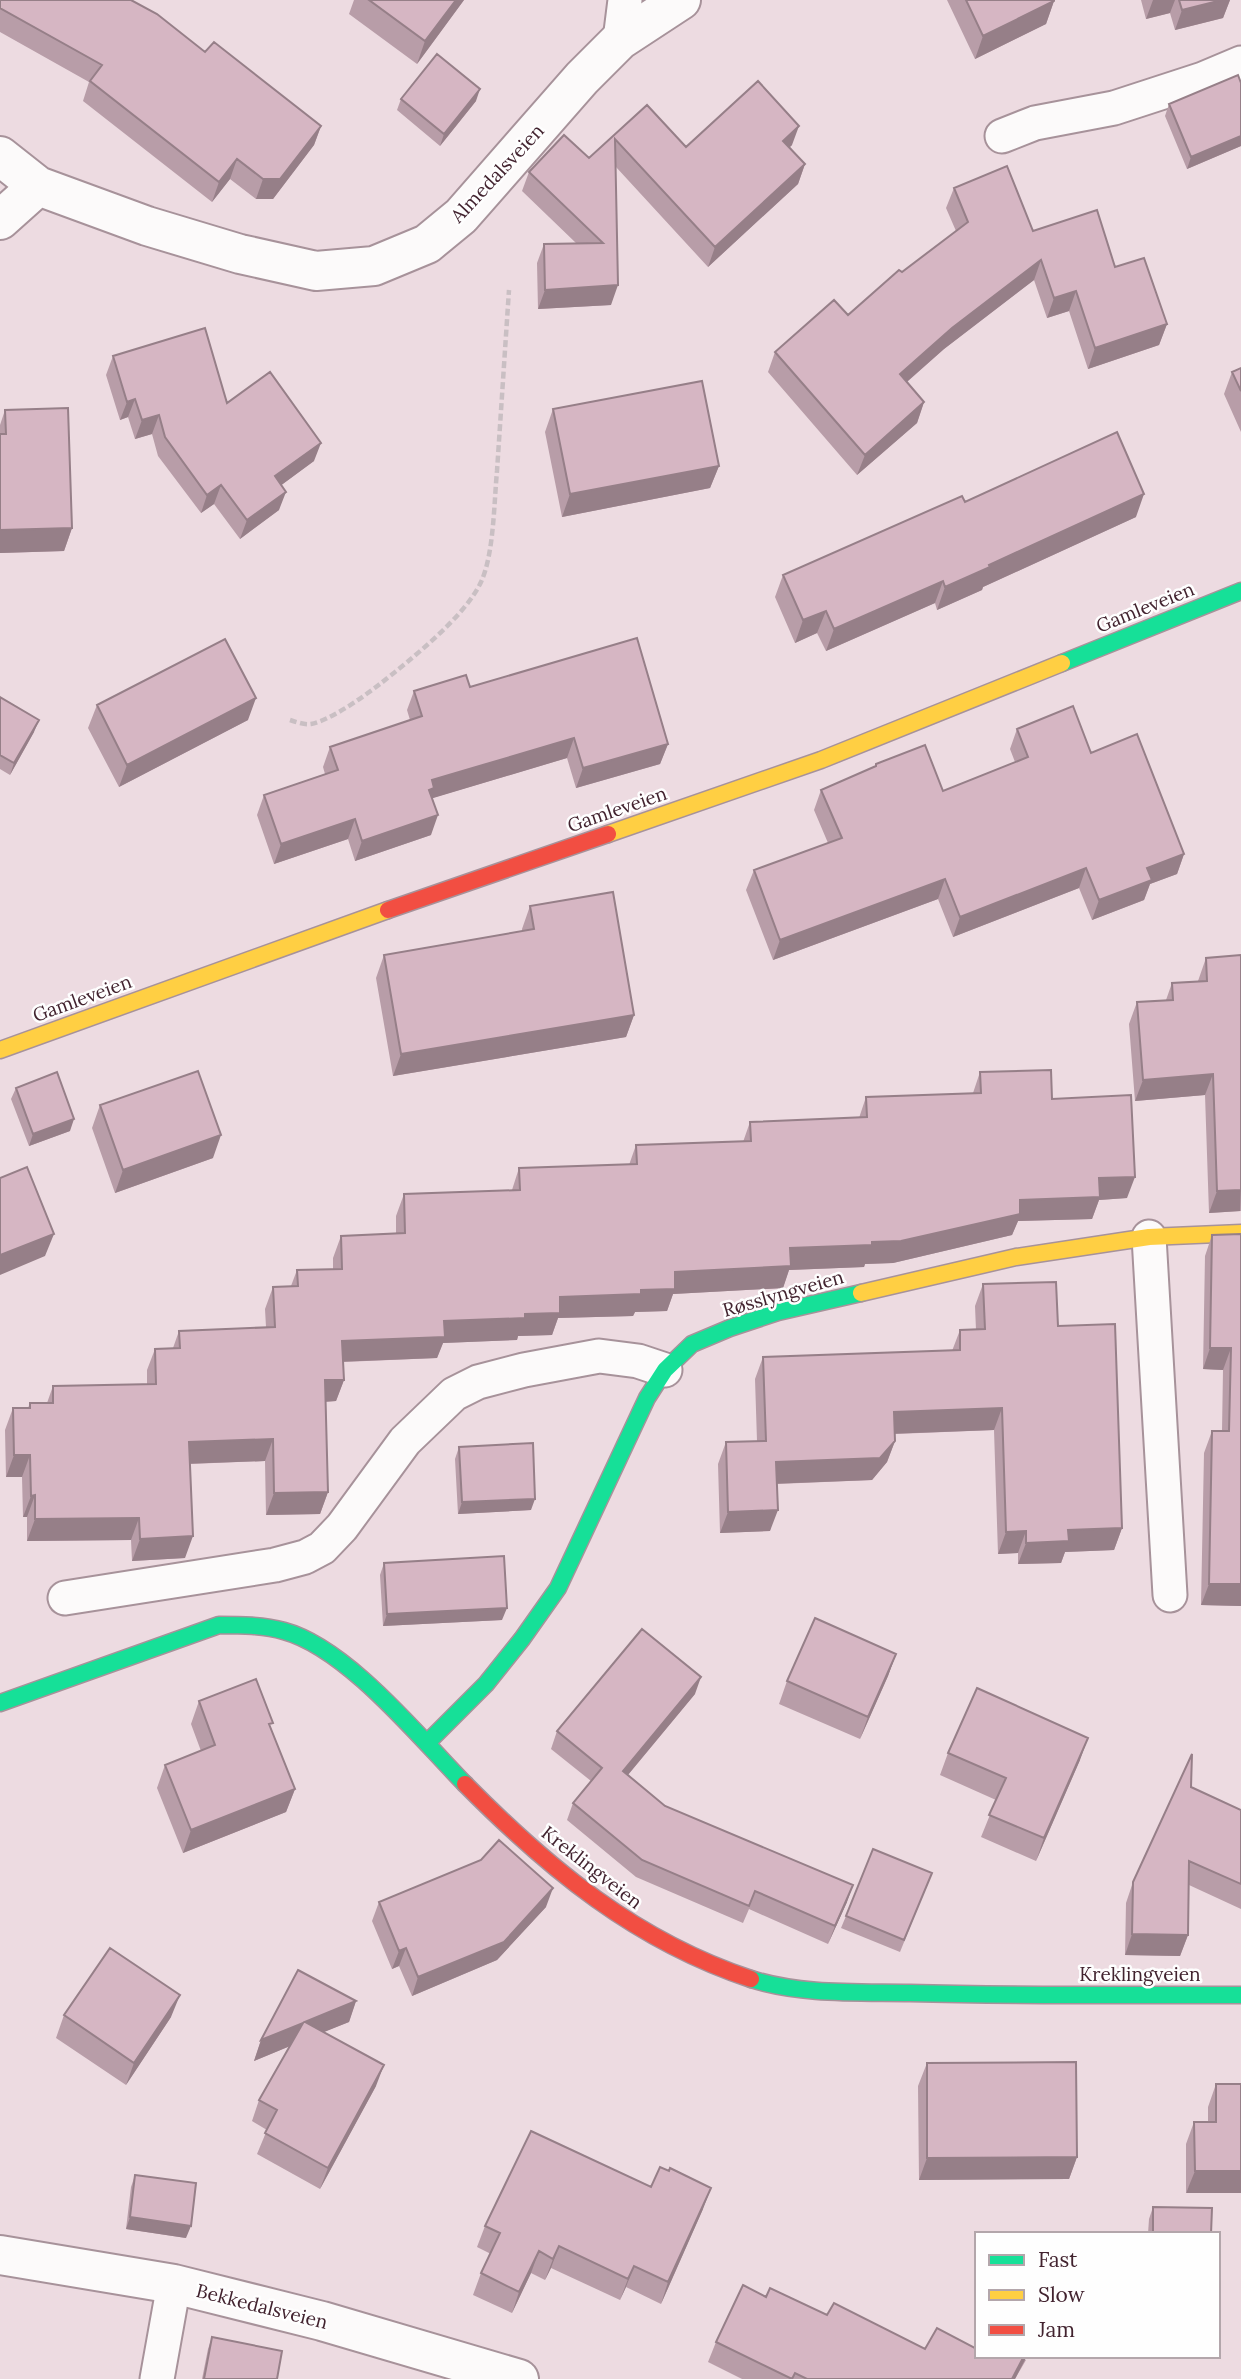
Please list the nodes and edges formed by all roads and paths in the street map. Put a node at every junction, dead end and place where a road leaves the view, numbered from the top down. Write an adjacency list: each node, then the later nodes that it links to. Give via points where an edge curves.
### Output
1 (625, 0): 3 (lane)
2 (681, 0): 3 (street, Almedalsveien)
3 (620, 40): 7 (street, Almedalsveien, via 461,216 427,244 374,266 316,271 240,254)
4 (1241, 64): 5 (lane, via 1114,108 1035,123)
5 (1002, 136)
6 (0, 156): 7 (street, Almedalsveien)
7 (38, 186): 8 (street)
8 (0, 220)
9 (509, 290): 11 (path, via 493,516 481,581 469,601 416,656 371,691 309,725)
10 (1241, 590): 12 (street, Gamleveien, via 821,760)
11 (290, 720)
12 (0, 1050)
13 (1241, 1233): 14 (street, Røsslyngveien)
14 (1149, 1237): 15 (street, Røsslyngveien, via 1016,1257 778,1312 692,1344); 16 (lane)
15 (665, 1370): 17 (lane, via 599,1356 478,1382 454,1394 405,1441 322,1548 275,1565); 19 (street, Røsslyngveien, via 632,1427 558,1588 486,1684)
16 (1170, 1595)
17 (65, 1598)
18 (0, 1703): 19 (street, Kreklingveien, via 219,1625 252,1625 285,1631 320,1647 360,1677)
19 (427, 1743): 20 (street, Kreklingveien, via 548,1863 613,1913 717,1968 764,1983 821,1992)
20 (1241, 1995)
21 (0, 2255): 22 (street, Bekkedalsveien)
22 (174, 2284): 23 (lane); 24 (street, Bekkedalsveien, via 322,2321)
23 (157, 2379)
24 (519, 2379)

